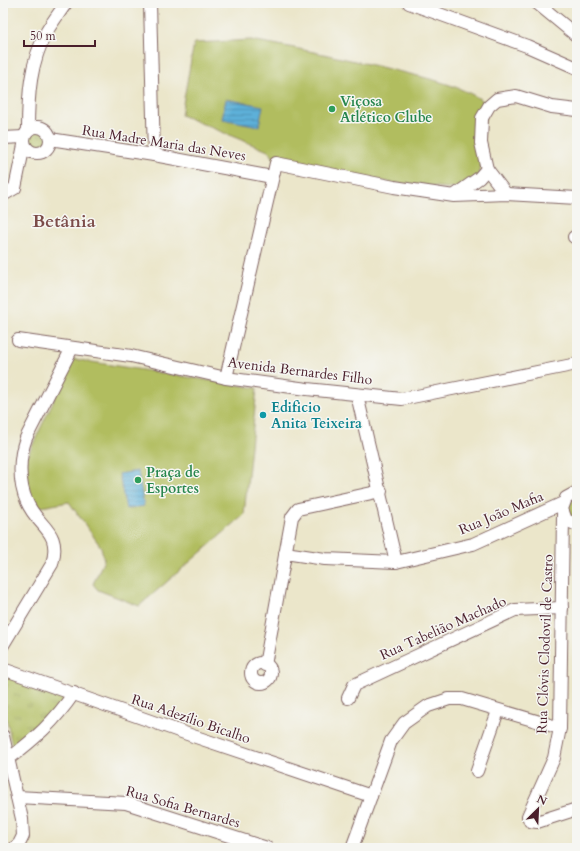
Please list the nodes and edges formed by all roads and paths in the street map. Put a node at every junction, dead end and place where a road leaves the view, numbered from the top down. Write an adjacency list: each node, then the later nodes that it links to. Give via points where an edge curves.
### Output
1 (66, 3): 8 (street, via 47,31 32,69)
2 (150, 3): 11 (street)
3 (409, 3): 6 (street, via 527,46)
4 (537, 3): 5 (street)
5 (577, 36)
6 (577, 68)
7 (577, 110): 12 (street, via 516,96 497,99 482,118 480,129)
8 (25, 137): 9 (street); 10 (street, via 36,127 44,129); 10 (street, via 30,151 38,153 48,147); 15 (street, via 15,188)
9 (3, 138)
10 (50, 139): 11 (street, Rua Madre Maria das Neves)
11 (154, 155): 13 (street, Rua Madre Maria das Neves)
12 (487, 168): 14 (street); 16 (street, via 479,178)
13 (272, 177): 16 (street, via 276,163); 21 (street)
14 (506, 194): 16 (street); 17 (street)
15 (3, 195)
16 (454, 196)
17 (577, 198)
18 (18, 340): 19 (street, Avenida Bernardes Filho)
19 (72, 348): 21 (street, Avenida Bernardes Filho, via 130,356); 30 (street, via 26,438 21,453 22,486 27,502 53,538 56,552 52,564)
20 (577, 364): 22 (street, Avenida Bernardes Filho, via 402,399)
21 (226, 378): 22 (street, Avenida Bernardes Filho)
22 (357, 395): 23 (street)
23 (381, 491): 27 (street, via 298,509 292,517); 28 (street)
24 (577, 492): 25 (street, Rua João Mafia, via 570,494)
25 (563, 509): 26 (street, via 571,523); 28 (street, Rua João Mafia, via 473,544); 29 (street, Rua Clóvis Clodovil de Castro)
26 (577, 525)
27 (285, 553): 28 (street, Rua João Mafia, via 324,559); 31 (street)
28 (396, 562)
29 (562, 608): 34 (street, Rua Tabelião Machado, via 515,610 354,685); 36 (street, Rua Clóvis Clodovil de Castro)
30 (3, 645)
31 (265, 665)
32 (3, 669): 33 (street, Rua Adezílio Bicalho)
33 (74, 693): 38 (street, via 63,710 37,738); 40 (street, Rua Adezílio Bicalho)
34 (348, 698)
35 (498, 711): 36 (street); 39 (street); 40 (street, via 462,699 439,701 420,711 404,723 391,741)
36 (560, 728): 42 (street, Rua Clóvis Clodovil de Castro, via 554,758 528,816 530,821 537,822)
37 (3, 736): 38 (street)
38 (7, 760): 41 (street)
39 (477, 771)
40 (371, 796): 45 (street)
41 (17, 797): 43 (street, via 23,836); 44 (street, Rua Sofia Bernardes, via 126,803)
42 (577, 808)
43 (14, 848)
44 (267, 848)
45 (352, 848)

